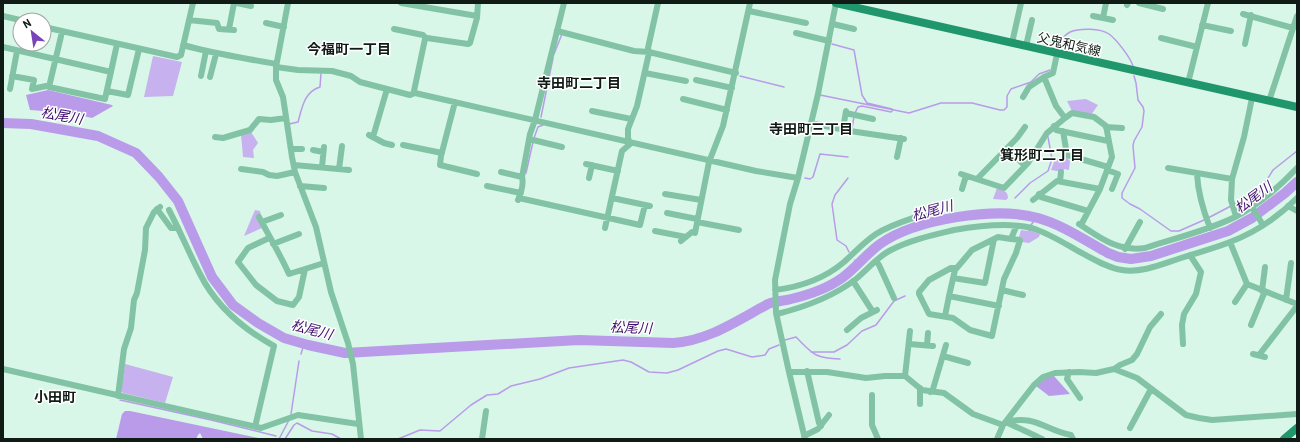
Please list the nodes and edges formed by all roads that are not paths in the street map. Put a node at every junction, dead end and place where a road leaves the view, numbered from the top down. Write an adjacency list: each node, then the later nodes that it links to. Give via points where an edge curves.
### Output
1 (193, 3): 24 (street)
2 (234, 3): 24 (street, via 231,30 219,32 217,23)
3 (238, 3): 15 (street)
4 (288, 3): 31 (street)
5 (401, 3): 20 (street)
6 (478, 3): 20 (street)
7 (564, 3): 36 (street)
8 (658, 3): 53 (street)
9 (750, 3): 17 (street)
10 (836, 3): 29 (street); 43 (main road, 父鬼和気線)
11 (1021, 3): 43 (street)
12 (1106, 3): 23 (street)
13 (1139, 3): 16 (street, via 1155,10)
14 (1208, 3): 30 (street)
15 (249, 5)
16 (1163, 9)
17 (749, 11): 28 (street, via 780,15); 60 (street)
18 (1243, 14): 19 (street)
19 (1251, 15): 32 (street); 45 (street, via 1246,28)
20 (477, 16): 40 (street, via 468,44)
21 (1094, 16): 23 (street)
22 (1297, 16): 32 (street)
23 (1103, 18): 26 (street)
24 (189, 20): 46 (street)
25 (1032, 20): 47 (street)
26 (1113, 20)
27 (266, 23): 31 (street)
28 (806, 23)
29 (832, 24): 35 (street); 42 (street)
30 (1202, 25): 37 (street); 48 (street)
31 (284, 27): 57 (street)
32 (1293, 28): 78 (street)
33 (52, 29): 38 (street)
34 (394, 29): 40 (street, via 400,33 423,35)
35 (854, 29)
36 (557, 30): 53 (street); 88 (street)
37 (1231, 31)
38 (62, 32): 44 (street); 56 (street)
39 (796, 33): 42 (street)
40 (426, 38): 73 (street)
41 (1161, 38): 48 (street, via 1173,44)
42 (829, 41): 89 (street)
43 (1012, 43): 47 (main road, 父鬼和気線)
44 (116, 44): 49 (street); 58 (street)
45 (1245, 44)
46 (183, 45): 49 (street, via 181,54 177,57); 50 (street)
47 (1026, 46): 55 (main road, 父鬼和気線)
48 (1197, 47): 67 (street)
49 (139, 49): 72 (street, via 128,94)
50 (206, 51): 54 (street); 62 (street)
51 (17, 52): 61 (street)
52 (22, 52): 56 (street)
53 (649, 53): 59 (street); 60 (street)
54 (216, 54): 57 (street, via 245,57); 63 (street)
55 (1057, 54): 64 (street, via 1053,73); 67 (main road, 父鬼和気線)
56 (56, 59): 58 (street); 68 (street)
57 (276, 66): 71 (street, via 298,70 332,71); 85 (street, via 276,80 283,97)
58 (110, 72): 72 (street)
59 (645, 73): 66 (street); 87 (street)
60 (736, 73): 69 (street)
61 (12, 76): 68 (street, via 34,80 32,89); 70 (street)
62 (201, 76)
63 (210, 77)
64 (1044, 77): 75 (street, via 1029,87); 86 (street, via 1056,106)
65 (696, 80): 69 (street, via 708,86)
66 (686, 81)
67 (1188, 84): 76 (main road, 父鬼和気線)
68 (50, 87): 72 (street, via 105,99)
69 (732, 88): 82 (street)
70 (10, 89)
71 (387, 89): 73 (street, via 410,95); 100 (street, via 371,136)
72 (107, 90)
73 (415, 93): 79 (street)
74 (699, 95): 80 (street)
75 (1023, 97)
76 (1252, 98): 78 (main road, 父鬼和気線); 130 (street)
77 (683, 99): 80 (street)
78 (1269, 101): 81 (main road, 父鬼和気線)
79 (455, 102): 88 (street); 108 (street)
80 (697, 102): 82 (street)
81 (1297, 107)
82 (727, 110): 110 (street)
83 (592, 111): 87 (street)
84 (870, 117): 94 (street, via 846,111)
85 (286, 118): 96 (street, via 259,119 250,130 223,138); 104 (street)
86 (1065, 118): 90 (street); 92 (street, via 1072,113 1094,117)
87 (632, 119): 98 (street, via 628,129)
88 (536, 120): 97 (street); 98 (street)
89 (811, 123): 94 (street); 128 (street)
90 (1054, 126): 95 (street, via 1056,130); 112 (street)
91 (1025, 127): 106 (street)
92 (1106, 127): 93 (street); 99 (street)
93 (1122, 128)
94 (843, 129): 109 (street, via 902,138)
95 (1063, 132): 99 (street); 114 (street, via 1067,155)
96 (215, 137)
97 (532, 140): 103 (street); 126 (street)
98 (629, 141): 110 (street); 120 (street, via 630,144 622,151)
99 (1108, 141): 114 (street, via 1112,157)
100 (392, 145)
101 (403, 145): 108 (street, via 415,144)
102 (342, 146): 117 (street, via 343,157)
103 (562, 147)
104 (291, 148): 105 (street); 111 (street)
105 (302, 149)
106 (1008, 149): 112 (street); 129 (street)
107 (313, 150): 113 (street, via 324,149)
108 (442, 153): 124 (street, via 440,165 468,169)
109 (897, 157)
110 (710, 160): 128 (street); 143 (street)
111 (294, 165): 113 (street); 121 (street)
112 (1025, 166): 129 (street, via 1004,188)
113 (322, 167): 117 (street)
114 (1107, 168): 136 (street); 137 (street, via 1118,174)
115 (1168, 168): 125 (street)
116 (1297, 168): 146 (street)
117 (339, 169): 118 (street)
118 (349, 170)
119 (244, 171): 121 (street, via 265,176)
120 (618, 171): 127 (street, via 589,165); 141 (street)
121 (295, 172): 132 (street)
122 (501, 172): 126 (street)
123 (1061, 172): 131 (street)
124 (477, 174)
125 (1197, 174): 130 (street); 165 (street, via 1198,188)
126 (522, 177): 140 (street)
127 (589, 178)
128 (798, 178): 186 (street, via 790,204)
129 (977, 179): 135 (street, via 964,175)
130 (1232, 179): 155 (street, via 1231,200)
131 (1060, 181): 136 (street); 139 (street)
132 (300, 186): 134 (street); 177 (street, via 316,227)
133 (487, 186): 140 (street)
134 (324, 188)
135 (962, 189)
136 (1100, 189): 149 (street)
137 (1112, 189)
138 (665, 194): 143 (street)
139 (1039, 194): 144 (street); 149 (street)
140 (519, 197): 156 (street, via 594,212)
141 (612, 198): 156 (street); 156 (street, via 647,206 640,225)
142 (1297, 198): 145 (street)
143 (701, 200): 157 (street)
144 (1032, 200)
145 (1288, 206): 150 (street); 160 (street)
146 (1253, 208): 155 (street); 160 (street)
147 (169, 210): 163 (street)
148 (917, 210): 154 (street)
149 (1088, 211): 174 (street, via 1080,225)
150 (1297, 211)
151 (930, 212): 154 (street)
152 (667, 213): 157 (street)
153 (281, 215): 169 (street, via 260,220)
154 (919, 216): 186 (street, via 897,222 876,234 845,261 820,277)
155 (1236, 216): 165 (street)
156 (607, 218): 164 (street)
157 (697, 220): 162 (street); 167 (street, via 695,233 692,232 683,239)
158 (728, 220): 162 (street)
159 (1140, 222): 174 (street)
160 (1263, 224): 172 (street)
161 (1016, 226): 171 (street); 175 (street, via 1041,232 1105,265 1122,270 1152,267); 176 (street, via 986,226 932,236 898,246)
162 (727, 227): 166 (street)
163 (178, 228): 218 (street, via 171,228 158,208 146,228 145,250 131,328 124,349); 227 (street, via 200,275 220,305 239,324 274,346)
164 (605, 228)
165 (1210, 228): 174 (street, via 1145,248)
166 (739, 230)
167 (654, 231)
168 (299, 234): 173 (street)
169 (269, 238): 173 (street); 181 (street, via 248,248 238,262 256,285 277,301 293,305 299,297)
170 (994, 239): 171 (street); 180 (street, via 972,250); 182 (street, via 984,283)
171 (1012, 239): 185 (street, via 1020,240)
172 (1230, 242): 175 (street); 184 (street)
173 (273, 244): 181 (street, via 277,256 289,274)
174 (1124, 249)
175 (1190, 255): 203 (street, via 1201,272 1196,294 1184,314)
176 (876, 261): 183 (street); 190 (street)
177 (324, 262): 181 (street); 225 (street, via 348,343)
178 (1291, 263): 191 (street, via 1293,272)
179 (1265, 267): 187 (street)
180 (956, 268): 182 (street); 197 (street, via 951,268 929,280 919,292 929,314)
181 (305, 269)
182 (953, 278): 189 (street)
183 (853, 281): 195 (street, via 814,303); 199 (street, via 861,297 875,311)
184 (1247, 284): 187 (street); 192 (street)
185 (1002, 290): 188 (street); 194 (street)
186 (775, 291): 195 (street)
187 (1264, 291): 191 (street); 198 (street)
188 (1023, 295)
189 (949, 296): 194 (street); 197 (street)
190 (892, 297)
191 (1286, 300): 193 (street)
192 (1235, 302)
193 (1297, 305): 205 (street, via 1269,338)
194 (999, 306): 197 (street, via 992,336 970,330 953,318)
195 (777, 314): 211 (street)
196 (1160, 314): 209 (street, via 1150,327 1138,354)
197 (945, 316)
198 (1254, 322)
199 (847, 330)
200 (910, 331): 202 (street)
201 (928, 333): 202 (street, via 930,345)
202 (909, 344): 213 (street)
203 (1183, 344)
204 (946, 345): 206 (street)
205 (1259, 355)
206 (943, 356): 207 (street); 216 (street)
207 (968, 363)
208 (3, 369): 218 (street)
209 (1114, 369): 212 (street, via 1096,373); 215 (street, via 1137,378)
210 (808, 371): 211 (street); 213 (street, via 866,378); 226 (street)
211 (789, 372): 230 (street)
212 (1069, 372): 219 (street, via 1067,379); 224 (street, via 1043,377)
213 (905, 376): 214 (street)
214 (920, 388): 216 (street); 220 (street)
215 (1152, 390): 222 (street, via 1186,415 1199,418 1212,420); 228 (street, via 1138,419)
216 (930, 392): 224 (street, via 944,393 973,414)
217 (872, 395): 233 (street, via 872,425)
218 (118, 396): 227 (street)
219 (1080, 398)
220 (920, 404)
221 (486, 411): 232 (street, via 482,420)
222 (1297, 414)
223 (828, 415): 226 (street)
224 (1005, 423): 234 (street); 235 (street); 236 (street, via 1029,420 1071,435)
225 (358, 424): 227 (street, via 298,415 266,427); 231 (street)
226 (821, 426): 230 (street)
227 (255, 427)
228 (1130, 428)
229 (1297, 428): 237 (main road)
230 (805, 437)
231 (360, 439)
232 (482, 439)
233 (878, 439)
234 (997, 439)
235 (1042, 439)
236 (1073, 439)
237 (1284, 439)

